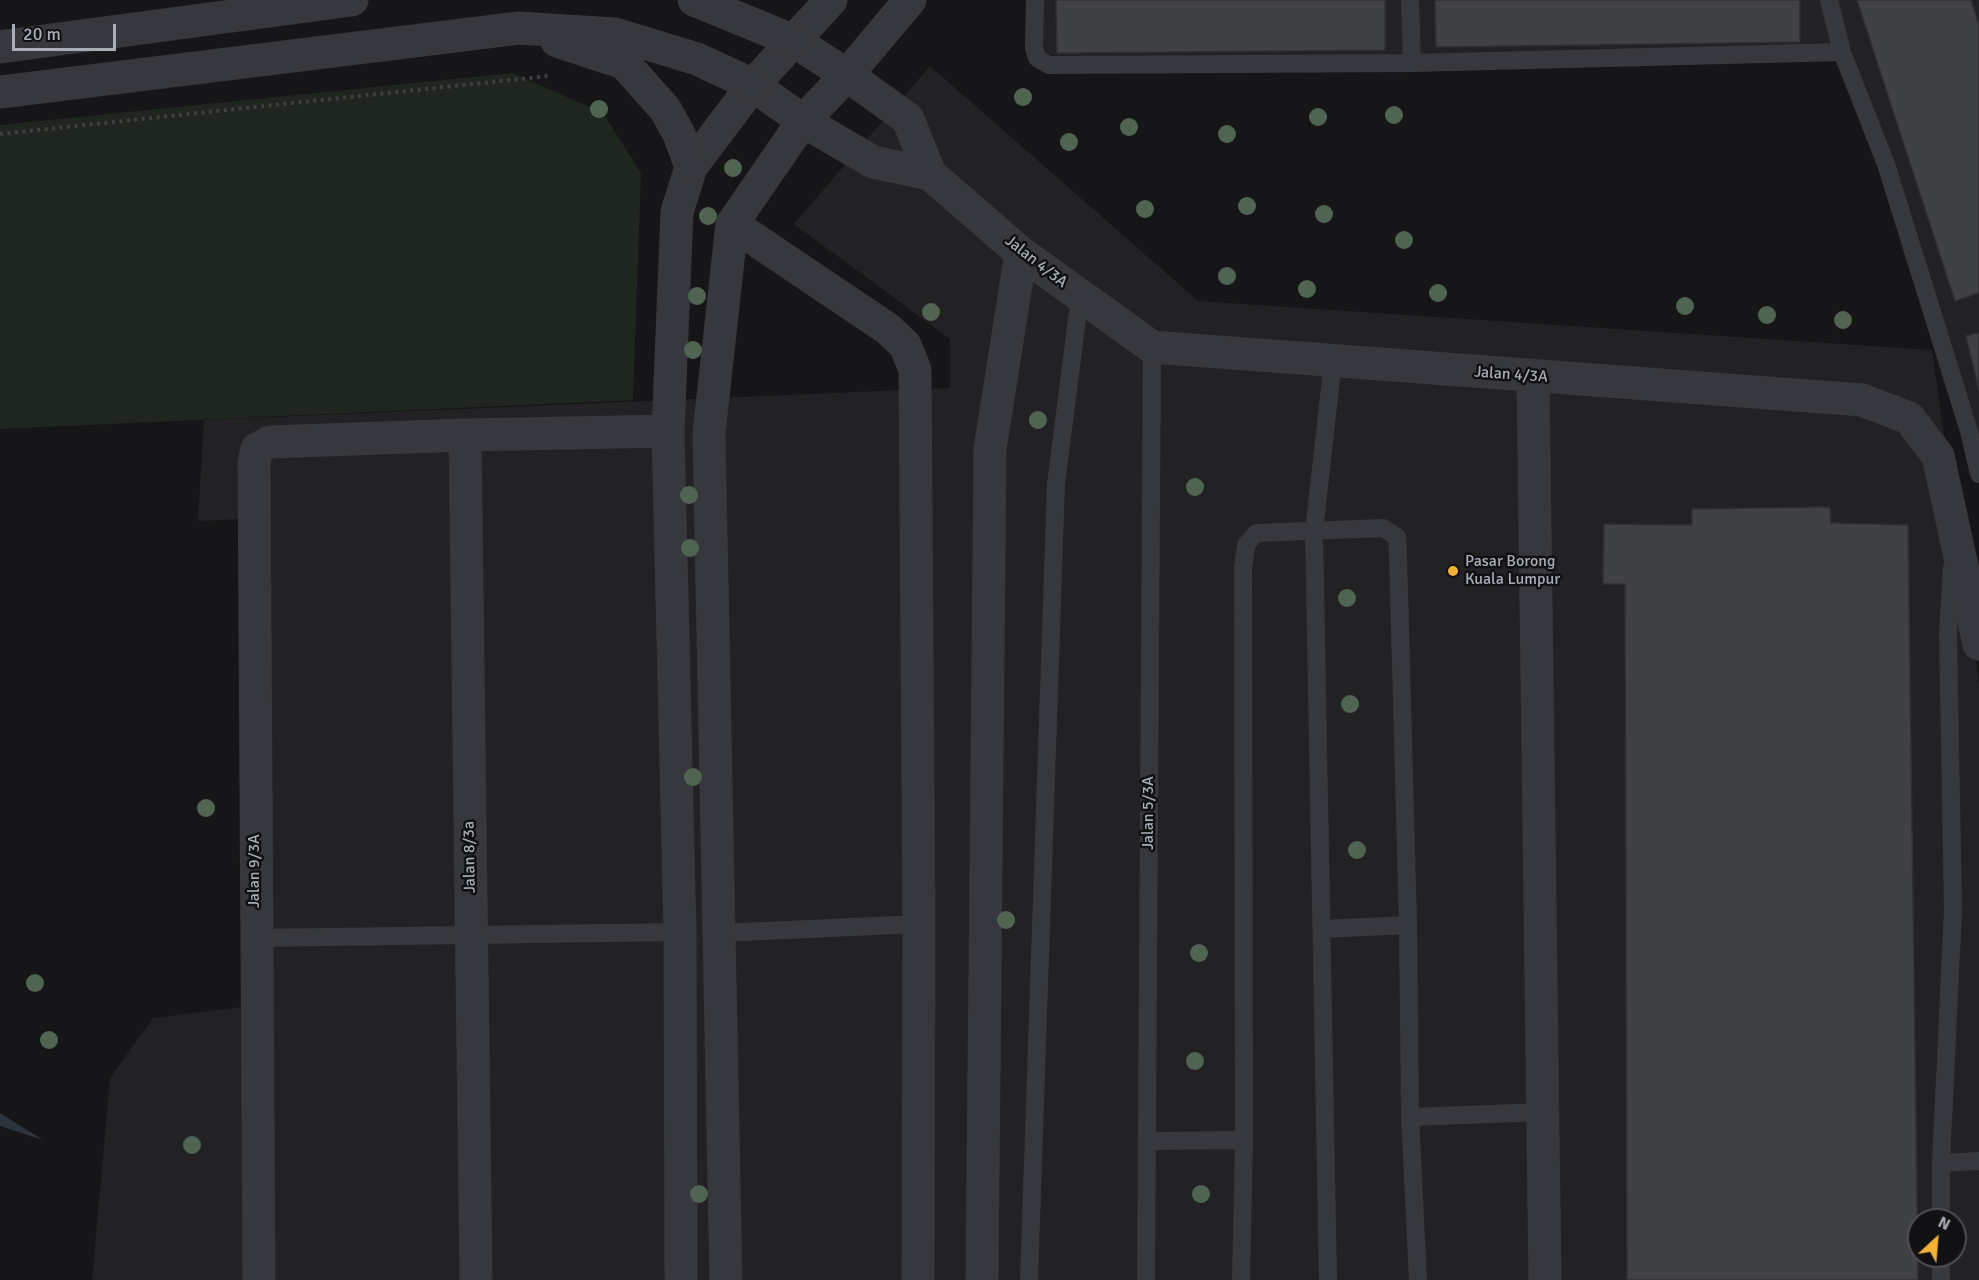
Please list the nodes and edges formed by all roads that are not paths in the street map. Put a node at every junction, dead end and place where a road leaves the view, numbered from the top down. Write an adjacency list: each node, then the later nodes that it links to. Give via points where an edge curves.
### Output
1 (352, 0): 10 (street)
2 (694, 0): 9 (street, Jalan 4/3A)
3 (831, 0): 9 (street)
4 (910, 0): 13 (street)
5 (1035, 0): 12 (lane, via 1034,48 1037,58 1049,65)
6 (1410, 0): 12 (lane)
7 (1829, 0): 11 (lane)
8 (519, 28): 14 (street, Jalan 4/3A, via 615,34 697,59); 15 (street, Jalan 4/3A); 17 (street, via 624,63 665,109)
9 (794, 41): 13 (street, Jalan 4/3A); 14 (street)
10 (0, 47)
11 (1842, 52): 12 (lane); 27 (lane, via 1886,164)
12 (1412, 63)
13 (847, 75): 16 (street); 18 (street, Jalan 4/3A, via 908,119)
14 (753, 85): 16 (street, Jalan 4/3A); 17 (street)
15 (0, 92)
16 (803, 121): 18 (street, Jalan 4/3A, via 873,162); 19 (street)
17 (691, 167): 25 (street, via 677,212)
18 (930, 174): 20 (street, Jalan 4/3A)
19 (732, 224): 31 (street, via 888,328 905,345 915,370); 35 (street, via 709,433)
20 (1021, 253): 21 (street, Jalan 4/3A); 50 (street, via 990,449)
21 (1080, 296): 22 (street, Jalan 4/3A); 51 (lane, via 1056,484)
22 (1152, 347): 23 (street, Jalan 4/3A); 41 (lane, Jalan 5/3A)
23 (1333, 361): 24 (street, Jalan 4/3A); 29 (lane)
24 (1533, 377): 28 (street, Jalan 4/3A, via 1862,400 1909,418 1938,456); 38 (street)
25 (668, 432): 26 (street); 34 (street)
26 (465, 435): 36 (street, Jalan 8/3a); 37 (street, Jalan 9/3A, via 270,442 257,449)
27 (1979, 474)
28 (1955, 530): 30 (street, Jalan 4/3A); 43 (lane, via 1948,633 1953,910)
29 (1314, 531): 32 (lane, via 1383,528 1397,537); 33 (lane); 40 (lane, via 1256,533 1246,545 1243,568)
30 (1979, 644)
31 (919, 924): 35 (lane); 49 (street)
32 (1408, 925): 33 (lane); 39 (lane)
33 (1322, 930): 54 (lane)
34 (680, 932): 36 (lane); 47 (street)
35 (719, 933): 48 (street)
36 (471, 935): 37 (lane); 46 (street, Jalan 8/3a)
37 (256, 938): 45 (street, Jalan 9/3A)
38 (1543, 1112): 39 (lane); 56 (street)
39 (1410, 1117): 55 (lane)
40 (1244, 1140): 41 (lane); 53 (lane)
41 (1147, 1141): 52 (lane, Jalan 5/3A)
42 (1979, 1161): 43 (lane)
43 (1941, 1163): 44 (lane)
44 (1941, 1208)
45 (259, 1280)
46 (476, 1280)
47 (681, 1280)
48 (726, 1280)
49 (918, 1280)
50 (982, 1280)
51 (1029, 1280)
52 (1146, 1280)
53 (1241, 1280)
54 (1328, 1280)
55 (1418, 1280)
56 (1545, 1280)

